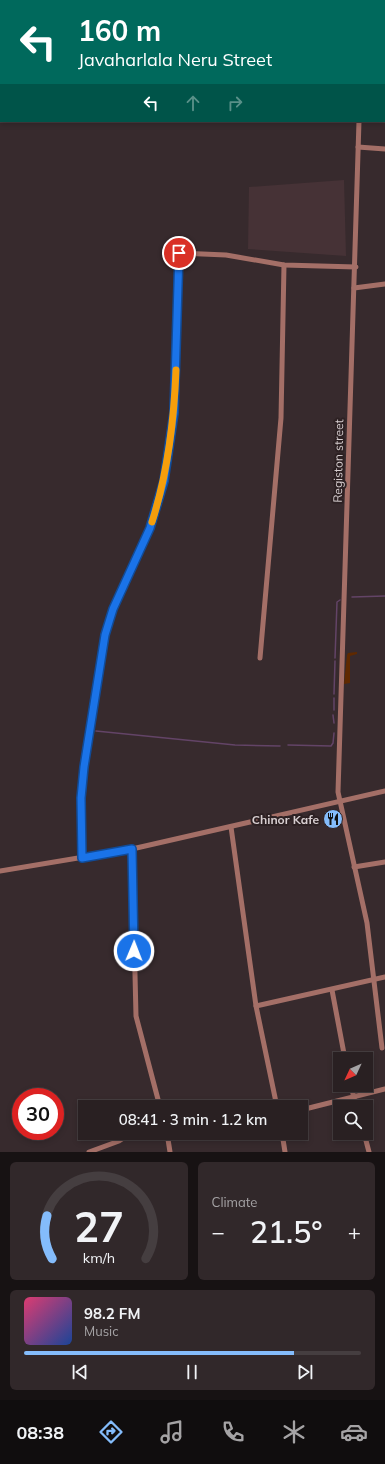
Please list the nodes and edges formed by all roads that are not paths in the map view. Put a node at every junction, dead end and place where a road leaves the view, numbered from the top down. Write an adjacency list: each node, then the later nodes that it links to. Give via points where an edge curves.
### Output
1 (359, 122): 2 (street, Registon street)
2 (358, 147): 3 (street); 5 (street, Registon street)
3 (385, 149)
4 (284, 265): 5 (street); 8 (street, via 281,418); 13 (street, via 226,256 179,253 174,413 164,481 150,528 113,609 105,635 84,767 81,798)
5 (356, 267): 7 (street, Registon street)
6 (385, 284): 7 (street)
7 (354, 288): 10 (street, Registon street, via 340,696)
8 (260, 658)
9 (385, 791): 10 (street)
10 (340, 802): 11 (street); 15 (street, Registon street)
11 (231, 826): 12 (street); 20 (street)
12 (132, 849): 13 (street); 26 (street, via 136,1016)
13 (82, 858): 16 (street)
14 (385, 862): 15 (street)
15 (354, 867): 18 (street, Registon street, via 367,923)
16 (0, 872)
17 (385, 977): 18 (street)
18 (375, 980): 19 (street); 21 (street, Registon street)
19 (332, 990): 20 (street); 22 (street)
20 (256, 1006): 27 (street)
21 (382, 1048)
22 (344, 1052)
23 (385, 1089): 25 (street)
24 (352, 1092): 25 (street)
25 (353, 1098): 28 (street)
26 (158, 1100)
27 (276, 1100)
28 (308, 1108)
29 (120, 1140): 33 (street)
30 (167, 1140): 34 (street)
31 (283, 1140): 35 (street)
32 (366, 1140): 36 (street)
33 (90, 1152)
34 (170, 1152)
35 (285, 1152)
36 (369, 1152)

